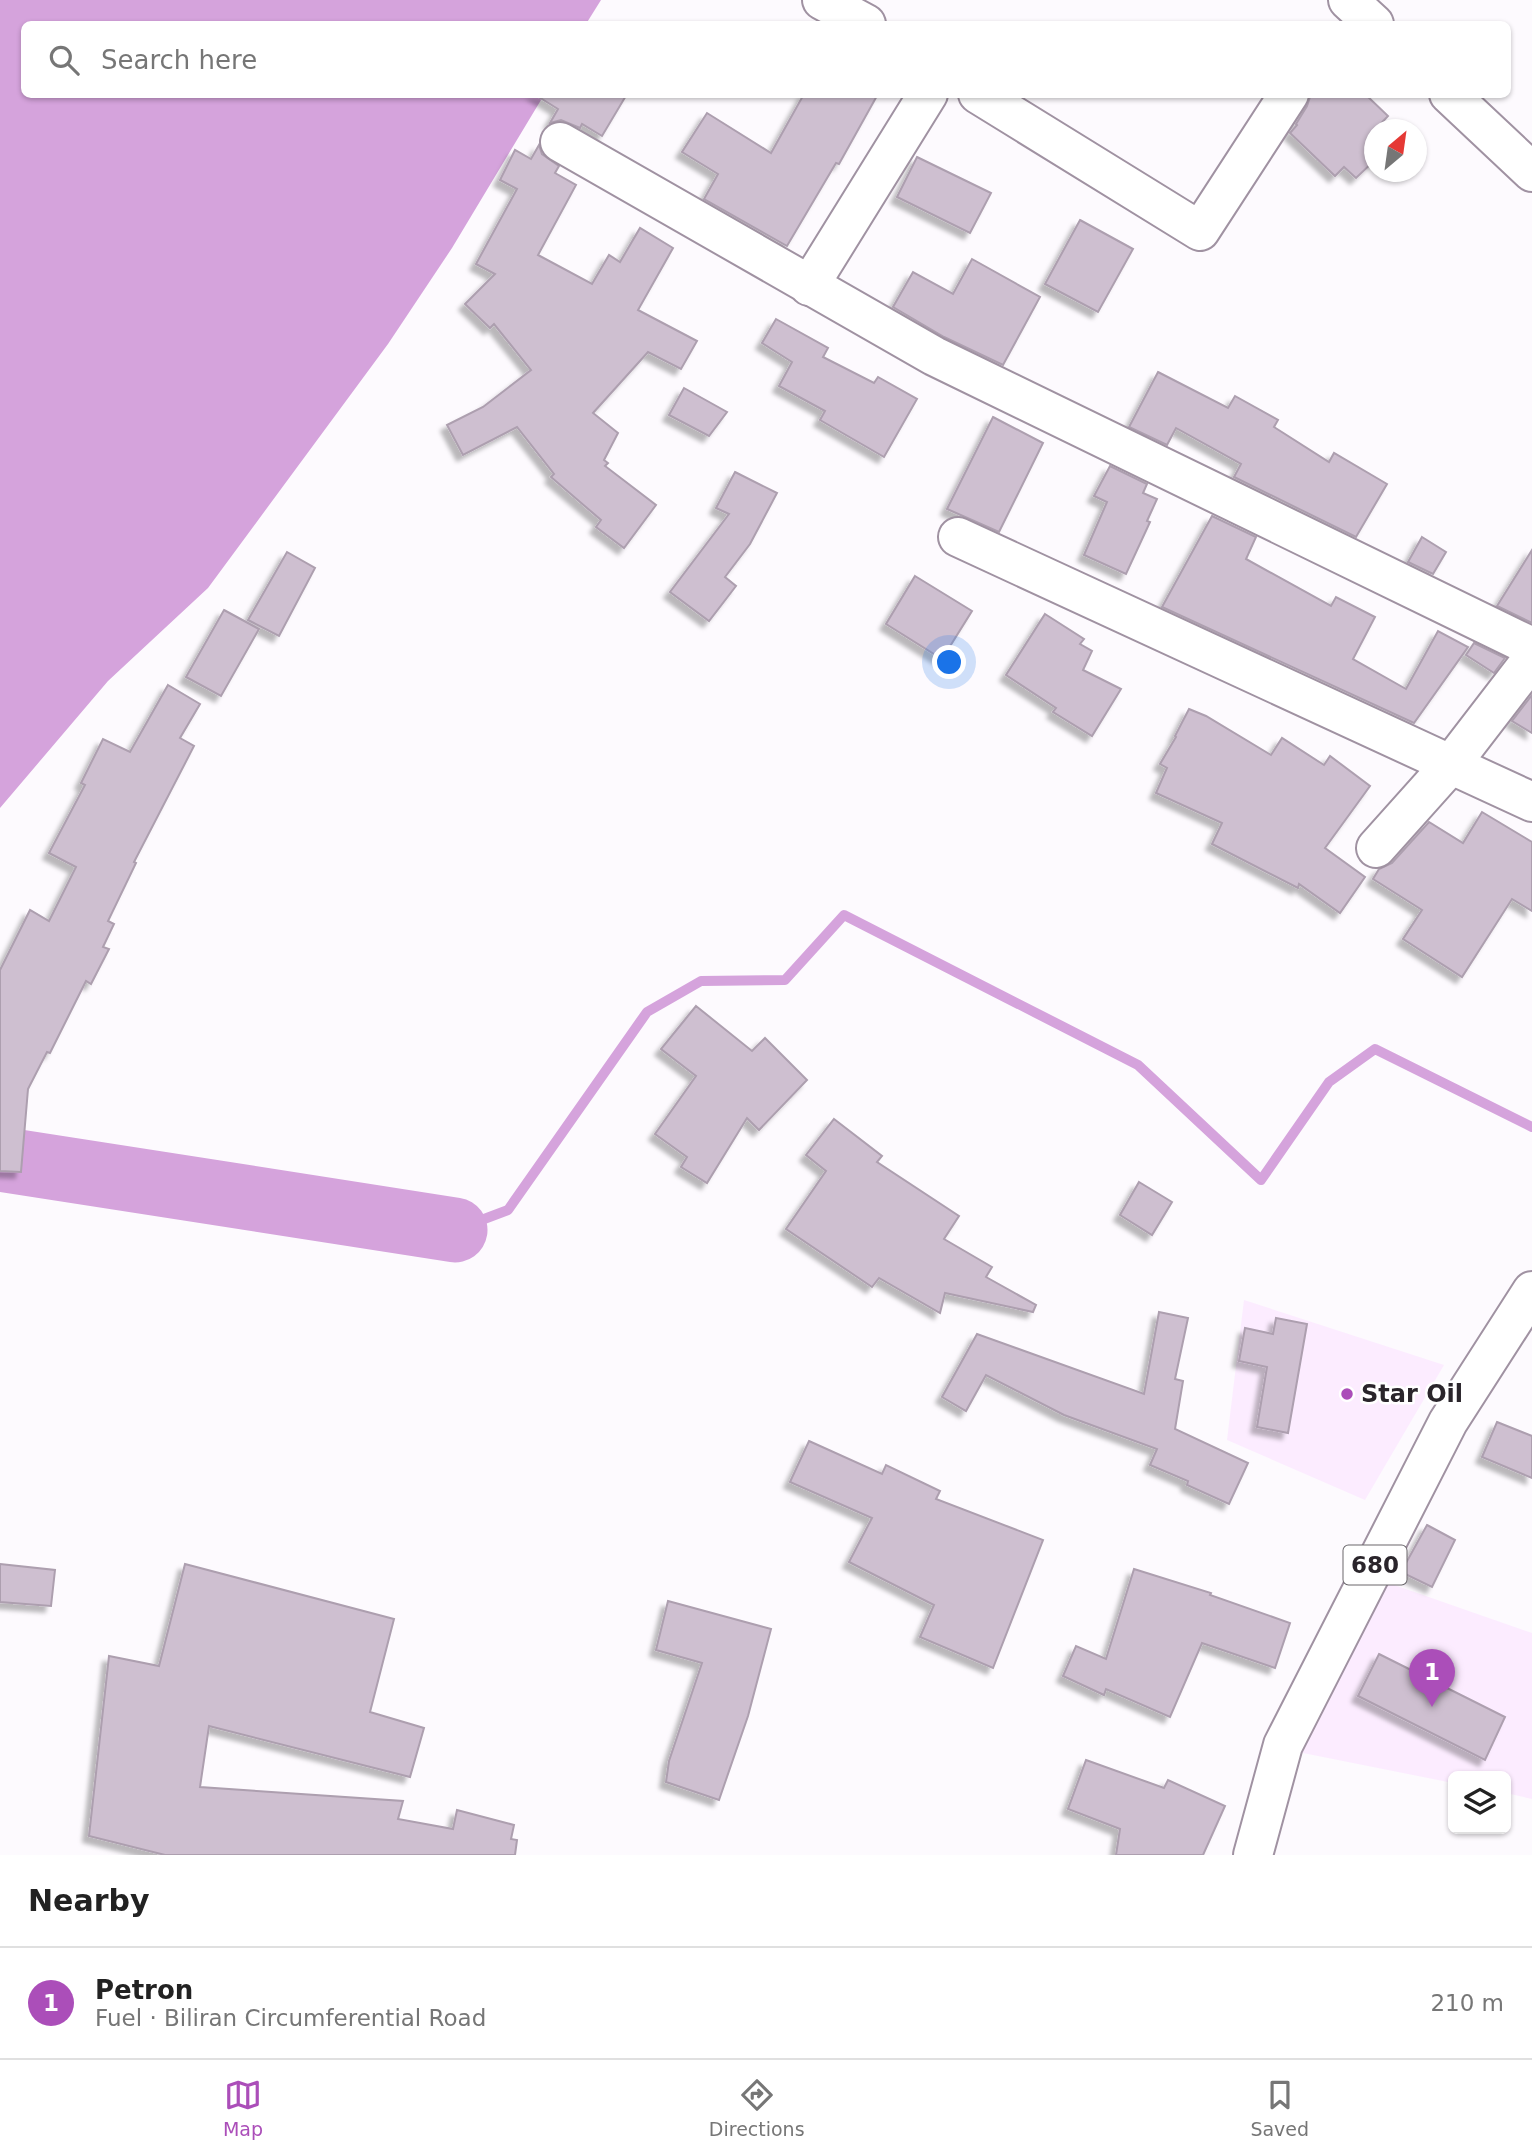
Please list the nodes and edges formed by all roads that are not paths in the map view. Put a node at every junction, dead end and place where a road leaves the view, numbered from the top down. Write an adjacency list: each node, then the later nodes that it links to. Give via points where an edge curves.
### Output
1 (822, 0): 2 (street)
2 (860, 21)
3 (926, 98): 9 (street)
4 (984, 98): 5 (street, via 1200,231)
5 (1286, 98)
6 (1453, 98): 8 (street)
7 (560, 142): 9 (street)
8 (1532, 172)
9 (809, 286): 11 (street, via 934,356)
10 (958, 537): 13 (street)
11 (1532, 647)
12 (1532, 659): 13 (street)
13 (1452, 763): 14 (street); 15 (street)
14 (1532, 802)
15 (1376, 848)
16 (1532, 1291): 17 (street, 680, via 1448,1422 1283,1745)
17 (1253, 1855)

